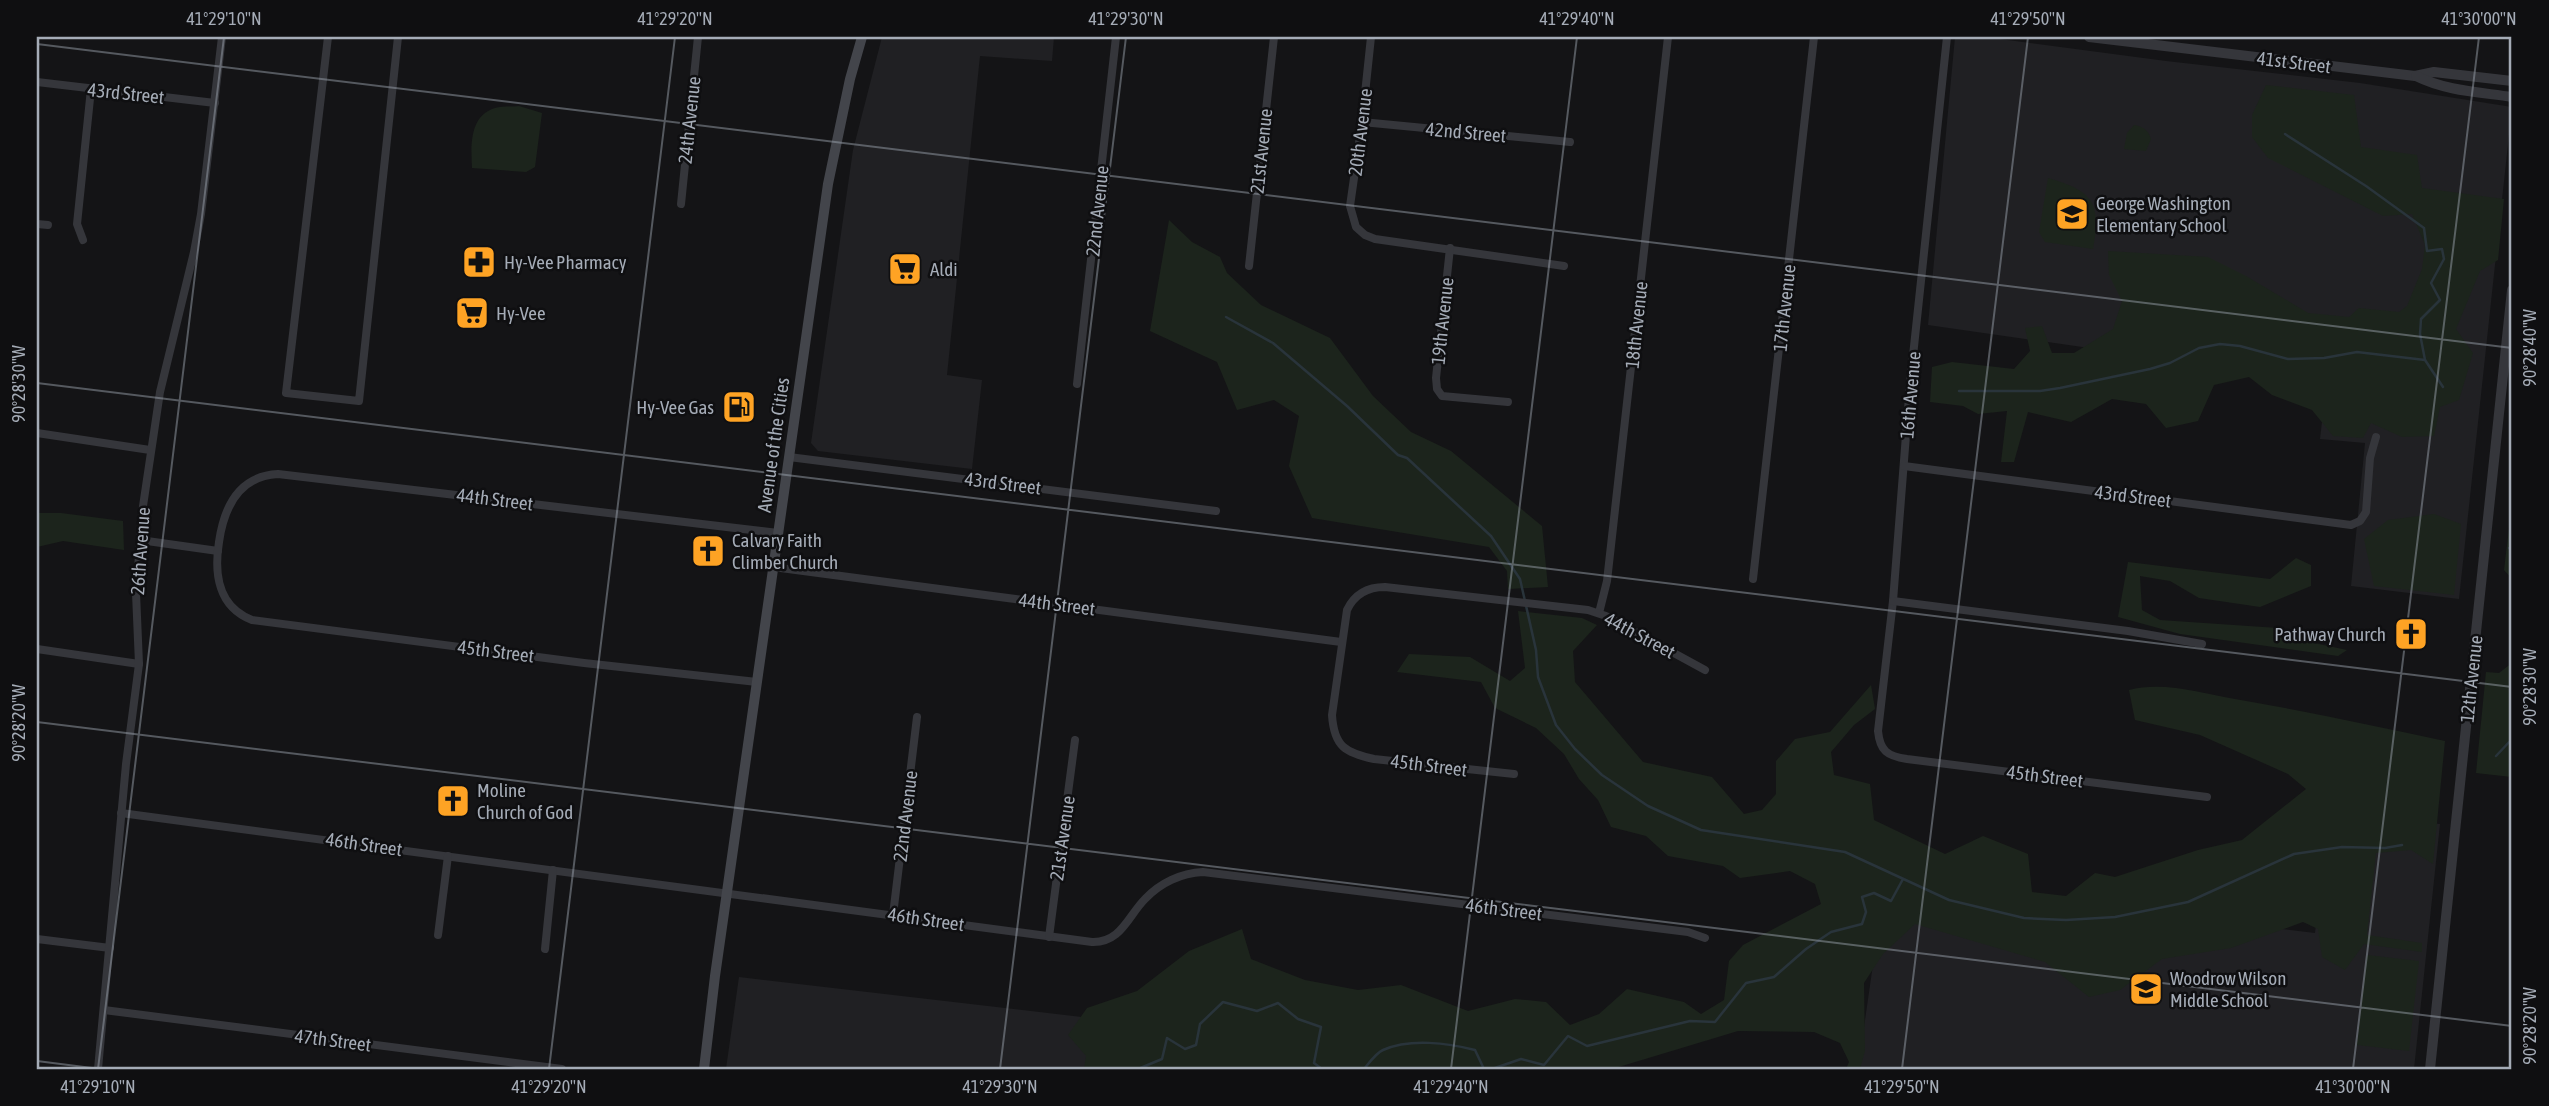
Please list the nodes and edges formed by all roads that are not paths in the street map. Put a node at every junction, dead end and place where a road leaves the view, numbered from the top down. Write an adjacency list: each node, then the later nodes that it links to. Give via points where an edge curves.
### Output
1 (222, 37): 19 (street, 26th Avenue)
2 (328, 37): 3 (street, via 286,393 359,401)
3 (398, 37)
4 (698, 37): 22 (street, 24th Avenue)
5 (862, 37): 36 (main road, Avenue of the Cities, via 830,176)
6 (1115, 37): 31 (street, 22nd Avenue)
7 (1274, 37): 27 (street, 21st Avenue)
8 (1371, 37): 20 (street, 20th Avenue)
9 (1668, 37): 45 (street, 18th Avenue, via 1607,581)
10 (1814, 37): 43 (street, 17th Avenue)
11 (1947, 37): 37 (street, 16th Avenue)
12 (2089, 37): 13 (street, 41st Street)
13 (2148, 40): 14 (street, 41st Street)
14 (2415, 76): 15 (street, 41st Street, via 2434,72); 18 (street, 41st Street, via 2455,89)
15 (2512, 81)
16 (37, 82): 17 (street, 43rd Street)
17 (91, 89): 19 (street, 43rd Street); 25 (street, via 77,223)
18 (2512, 97)
19 (215, 103): 35 (street, 26th Avenue, via 197,239)
20 (1363, 122): 21 (street, 42nd Street); 26 (street, 20th Avenue, via 1350,206 1356,226 1375,239)
21 (1570, 142)
22 (681, 204)
23 (37, 225): 24 (street)
24 (48, 225)
25 (83, 240)
26 (1450, 248): 28 (street); 32 (street, 19th Avenue, via 1436,379 1439,394)
27 (1249, 266)
28 (1564, 266)
29 (2512, 290): 30 (street, 12th Avenue)
30 (2510, 337): 72 (street, 12th Avenue)
31 (1077, 384)
32 (1508, 402)
33 (37, 433): 35 (street)
34 (2376, 437): 37 (street, 43rd Street, via 2366,512 2360,522 2344,525)
35 (150, 450): 40 (street, 26th Avenue)
36 (789, 457): 38 (street, 43rd Street); 39 (main road, Avenue of the Cities)
37 (1904, 467): 44 (street, 16th Avenue)
38 (1216, 511)
39 (778, 533): 41 (street, 44th Street, via 269,474 254,479 227,506); 42 (main road, Avenue of the Cities)
40 (140, 540): 41 (street); 49 (street, 26th Avenue, via 136,593)
41 (218, 551): 51 (street, 45th Street, via 220,586 229,604 252,620)
42 (773, 567): 46 (street, 44th Street); 51 (main road, Avenue of the Cities)
43 (1754, 579)
44 (1893, 601): 47 (street); 54 (street, 16th Avenue, via 1878,730)
45 (1599, 613): 46 (street, 44th Street, via 1385,587 1365,590 1354,598); 50 (street, 44th Street)
46 (1341, 642): 55 (street, 45th Street, via 1333,729 1345,749 1374,759)
47 (2202, 644)
48 (37, 649): 49 (street)
49 (139, 664): 57 (street, 26th Avenue)
50 (1705, 670)
51 (757, 682): 60 (main road, Avenue of the Cities)
52 (917, 718): 61 (street, 22nd Avenue)
53 (1075, 740): 63 (street, 21st Avenue)
54 (1884, 752): 56 (street, 45th Street, via 1907,759)
55 (1514, 774)
56 (2207, 797)
57 (121, 813): 58 (street, 46th Street); 66 (street, 26th Avenue)
58 (448, 856): 59 (street, 46th Street); 62 (street)
59 (552, 870): 60 (street, 46th Street); 67 (street)
60 (727, 893): 61 (street, 46th Street); 71 (main road, Avenue of the Cities)
61 (893, 915): 63 (street, 46th Street)
62 (438, 934)
63 (1049, 937): 64 (street, 46th Street, via 1107,941 1154,890 1174,878 1203,872 1688,932)
64 (1705, 938)
65 (37, 939): 66 (street)
66 (110, 948): 68 (street, 26th Avenue)
67 (545, 949)
68 (104, 1010): 69 (street, 26th Avenue); 70 (street, 47th Street)
69 (98, 1069)
70 (562, 1069)
71 (704, 1069)
72 (2430, 1069)

